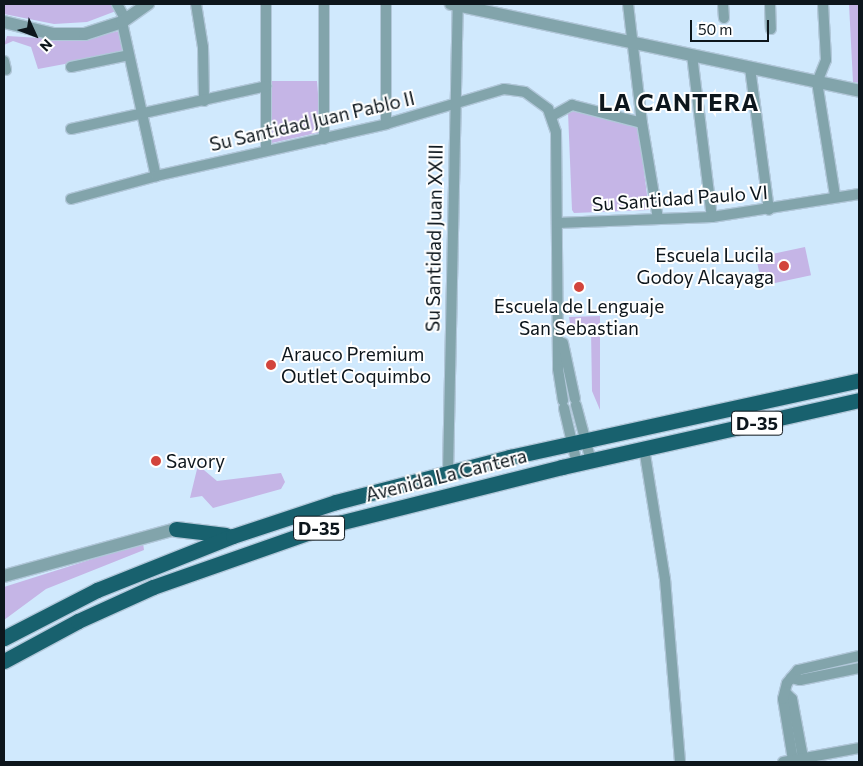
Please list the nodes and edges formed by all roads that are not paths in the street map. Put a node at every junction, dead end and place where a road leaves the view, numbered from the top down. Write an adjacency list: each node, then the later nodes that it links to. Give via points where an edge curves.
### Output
1 (117, 4): 13 (street)
2 (148, 4): 13 (street)
3 (196, 4): 24 (street, via 203,47)
4 (266, 4): 22 (street)
5 (324, 4): 31 (street)
6 (386, 4): 29 (street)
7 (456, 4): 16 (street); 25 (street, Su Santidad Juan XXIII)
8 (628, 4): 16 (street)
9 (723, 4): 12 (street)
10 (770, 4): 15 (street)
11 (823, 4): 21 (street, via 826,60)
12 (724, 18)
13 (124, 21): 14 (street, via 76,35 41,32); 17 (street)
14 (4, 22)
15 (771, 29)
16 (632, 42): 18 (street); 28 (street)
17 (129, 55): 19 (street); 26 (street)
18 (692, 55): 20 (street); 38 (street)
19 (71, 67)
20 (750, 68): 21 (street); 37 (street)
21 (817, 82): 23 (street); 35 (street)
22 (266, 86): 24 (street); 32 (street)
23 (859, 91)
24 (204, 101): 26 (street)
25 (454, 104): 27 (street, Su Santidad Juan Pablo II, via 504,89 518,90 538,99); 29 (street, Su Santidad Juan Pablo II); 47 (street, Su Santidad Juan XXIII)
26 (142, 115): 30 (street); 33 (street)
27 (552, 116): 28 (street, via 572,105); 40 (street, via 556,132)
28 (642, 122): 39 (street)
29 (386, 124): 31 (street, Su Santidad Juan Pablo II)
30 (71, 129)
31 (324, 139): 32 (street, Su Santidad Juan Pablo II)
32 (266, 151): 33 (street, Su Santidad Juan Pablo II)
33 (156, 176): 36 (street, Su Santidad Juan Pablo II)
34 (859, 194): 35 (street, Su Santidad Paulo VI)
35 (835, 196): 37 (street, Su Santidad Paulo VI)
36 (71, 199)
37 (769, 210): 38 (street, Su Santidad Paulo VI)
38 (712, 217): 39 (street, Su Santidad Paulo VI)
39 (658, 220): 40 (street, Su Santidad Paulo VI)
40 (557, 223): 41 (street)
41 (560, 330): 44 (street, via 576,402); 44 (street, via 558,369 564,404)
42 (859, 380): 44 (highway, Avenida La Cantera / D-35)
43 (859, 400): 45 (highway, Avenida La Cantera / D-35)
44 (580, 442): 46 (street); 47 (highway, Avenida La Cantera / D-35)
45 (644, 448): 46 (highway, Avenida La Cantera / D-35); 61 (street, via 665,579)
46 (584, 462): 51 (highway, Avenida La Cantera / D-35, via 344,521)
47 (448, 472): 49 (highway, Avenida La Cantera / D-35, via 336,502)
48 (176, 529): 49 (highway); 50 (highway, via 187,534); 52 (street)
49 (233, 536): 50 (highway, Avenida La Cantera / D-35)
50 (195, 550): 51 (highway); 53 (highway, Avenida La Cantera / D-35, via 96,590)
51 (196, 570): 56 (highway, Avenida La Cantera / D-35, via 110,606)
52 (4, 576)
53 (4, 638)
54 (4, 644): 56 (highway)
55 (859, 656): 58 (street, via 798,670)
56 (10, 658)
57 (859, 668): 58 (street, via 800,680)
58 (791, 678): 60 (street, via 785,692 792,698)
59 (859, 748): 60 (street)
60 (793, 760)
61 (680, 762)

